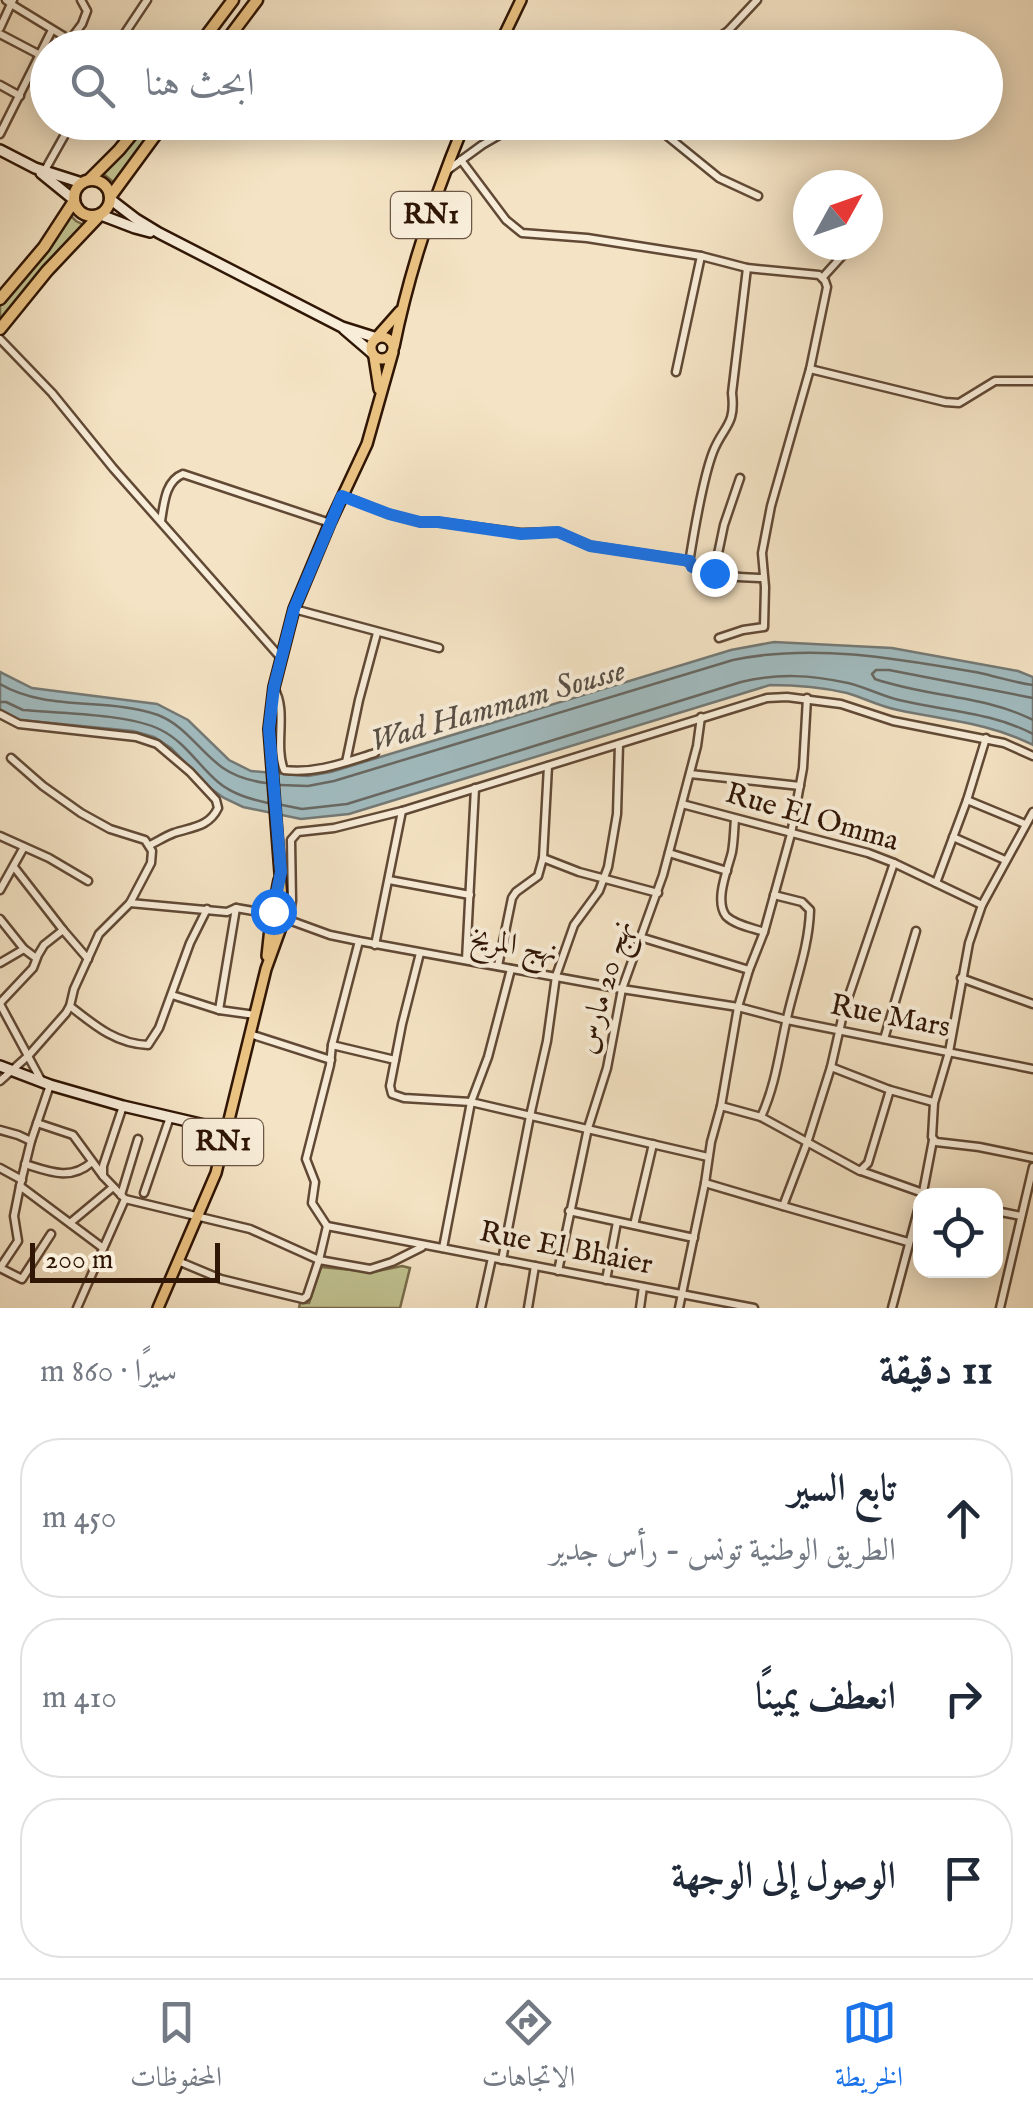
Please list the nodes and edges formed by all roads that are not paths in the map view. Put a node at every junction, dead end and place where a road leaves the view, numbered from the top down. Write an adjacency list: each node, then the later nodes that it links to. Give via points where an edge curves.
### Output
1 (81, 0): 9 (street, via 87,11)
2 (147, 0): 10 (street)
3 (233, 0): 11 (highway)
4 (256, 0): 12 (highway)
5 (521, 0): 13 (main road)
6 (757, 0): 14 (street)
7 (10, 1): 8 (street); 15 (street)
8 (52, 30)
9 (78, 30)
10 (127, 30)
11 (210, 30)
12 (234, 30)
13 (507, 30)
14 (729, 30)
15 (0, 31): 16 (street)
16 (30, 49)
17 (30, 76): 19 (street)
18 (0, 85): 19 (street)
19 (20, 96): 20 (street)
20 (0, 134)
21 (60, 140): 29 (street)
22 (128, 140): 31 (highway)
23 (151, 140): 33 (highway)
24 (458, 140): 30 (main road, RN1)
25 (491, 140): 28 (street)
26 (672, 140): 32 (street, via 719,178)
27 (0, 150): 29 (main road)
28 (461, 160): 30 (street); 37 (street, via 522,233)
29 (40, 169): 31 (main road); 34 (main road)
30 (444, 173): 42 (main road, RN1)
31 (85, 182): 33 (highway, via 102,184); 34 (highway)
32 (758, 196)
33 (110, 198): 35 (highway); 36 (main road)
34 (73, 200): 35 (highway, via 84,215); 41 (highway)
35 (100, 215): 36 (main road); 44 (highway)
36 (159, 234): 43 (main road)
37 (701, 256): 39 (street); 50 (street)
38 (838, 260): 40 (street)
39 (747, 268): 40 (street); 57 (street, via 734,409 713,452)
40 (823, 277): 49 (street)
41 (0, 299)
42 (402, 309): 46 (main road, RN1); 47 (main road, RN1)
43 (342, 328): 46 (main road); 48 (main road)
44 (0, 330)
45 (0, 338): 55 (street)
46 (377, 338): 47 (main road, via 386,337); 48 (main road, RN1)
47 (393, 350): 48 (main road, via 383,360); 52 (main road, RN1)
48 (373, 355): 52 (main road, RN1)
49 (810, 368): 51 (street, via 959,403 995,382); 59 (street, via 771,506)
50 (676, 372)
51 (1033, 381)
52 (380, 396): 54 (main road, RN1)
53 (740, 478): 58 (street)
54 (342, 496): 56 (main road, RN1); 57 (street, via 420,522 558,532 590,546)
55 (161, 522): 56 (street, via 169,486 183,474); 64 (street)
56 (330, 523): 60 (main road, RN1)
57 (690, 561): 58 (street)
58 (714, 573): 59 (street)
59 (764, 578): 62 (street, via 764,628)
60 (294, 609): 61 (street); 64 (main road, RN1)
61 (378, 633): 63 (street); 74 (street)
62 (720, 638)
63 (439, 648)
64 (281, 658): 65 (main road, RN1)
65 (274, 687): 74 (street, via 284,770); 108 (main road, RN1, via 269,729)
66 (807, 698): 68 (street, via 767,698); 69 (street); 77 (street)
67 (0, 714): 88 (street, via 19,724 136,737 172,755 218,808 198,827)
68 (701, 717): 70 (street); 76 (street, نهج 20 مارس)
69 (986, 738): 72 (street); 79 (street)
70 (619, 744): 75 (street); 97 (street, via 617,814)
71 (375, 753): 74 (street)
72 (1033, 756)
73 (11, 758): 88 (street, via 82,813)
74 (346, 762)
75 (548, 766): 78 (street); 91 (street)
76 (690, 774): 77 (street); 80 (street, نهج 20 مارس)
77 (800, 786): 85 (street)
78 (476, 788): 81 (street); 102 (street)
79 (967, 800): 84 (street); 87 (street)
80 (682, 804): 83 (street, Rue El Omma); 90 (street, نهج 20 مارس)
81 (402, 811): 96 (street); 108 (street, via 294,835 292,901)
82 (1033, 812): 84 (street)
83 (736, 819): 85 (street, Rue El Omma); 95 (street)
84 (1025, 824): 92 (street)
85 (791, 834): 93 (street, Rue El Omma); 103 (street)
86 (0, 836): 89 (street)
87 (953, 837): 92 (street); 99 (street)
88 (150, 845): 104 (street, via 151,863)
89 (24, 847): 94 (street); 98 (street)
90 (669, 853): 95 (street); 101 (street, نهج 20 مارس)
91 (543, 858): 97 (street); 122 (street, via 538,876 512,898)
92 (1005, 860): 105 (street)
93 (894, 863): 99 (street, Rue El Omma); 136 (street)
94 (14, 867): 100 (street); 110 (street)
95 (726, 870): 111 (street, via 726,915)
96 (389, 880): 102 (street); 115 (street)
97 (604, 880): 101 (street); 125 (street, via 574,925)
98 (88, 881)
99 (936, 883): 105 (street, Rue El Omma)
100 (0, 890)
101 (658, 893): 113 (street, نهج 20 مارس)
102 (470, 894): 120 (street)
103 (774, 896): 111 (street); 135 (street, via 810,910)
104 (130, 904): 107 (street, نهج المريخ); 119 (street, via 99,934)
105 (982, 905): 126 (street)
106 (236, 908): 107 (street, نهج المريخ); 108 (street, نهج المريخ); 133 (street)
107 (207, 909): 128 (street)
108 (279, 917): 114 (street, نهج المريخ); 134 (main road, RN1)
109 (0, 919): 116 (street)
110 (63, 930): 118 (street); 119 (street)
111 (764, 932): 124 (street)
112 (916, 932): 138 (street)
113 (640, 937): 124 (street); 127 (street, نهج 20 مارس)
114 (359, 941): 115 (street, نهج المريخ); 139 (street)
115 (376, 944): 117 (street, نهج المريخ)
116 (24, 949): 118 (street); 121 (street)
117 (420, 953): 120 (street, نهج المريخ); 143 (street)
118 (36, 958): 129 (street)
119 (88, 959): 131 (street)
120 (466, 960): 122 (street, نهج المريخ)
121 (0, 963)
122 (498, 966): 123 (street, نهج المريخ)
123 (510, 969): 125 (street, نهج المريخ); 151 (street)
124 (749, 970): 132 (street)
125 (556, 976): 127 (street, نهج المريخ); 155 (street)
126 (961, 978): 130 (street); 140 (street)
127 (622, 989): 132 (street, نهج المريخ); 159 (street, نهج 20 مارس)
128 (172, 994): 131 (street, via 148,1045 111,1036); 133 (street)
129 (0, 1003): 141 (street)
130 (1033, 1004)
131 (70, 1006): 141 (street)
132 (738, 1007): 135 (street, Rue Mars); 154 (street)
133 (219, 1010): 134 (street)
134 (255, 1015): 137 (main road, RN1)
135 (786, 1020): 136 (street, Rue Mars); 157 (street, via 773,1091)
136 (838, 1030): 138 (street, Rue Mars); 145 (street)
137 (250, 1034): 142 (street); 161 (main road, RN1)
138 (884, 1039): 140 (street, Rue Mars)
139 (332, 1045): 142 (street); 143 (street)
140 (949, 1052): 146 (street, Rue Mars); 152 (street)
141 (29, 1055): 147 (street); 149 (street)
142 (330, 1060): 189 (street, via 306,1159 315,1182 312,1204)
143 (395, 1060): 151 (street, via 395,1096)
144 (0, 1066): 147 (main road)
145 (831, 1066): 150 (street); 165 (street)
146 (1033, 1069)
147 (12, 1070): 148 (street); 149 (main road)
148 (0, 1082)
149 (46, 1084): 153 (main road); 158 (street)
150 (890, 1090): 152 (street); 173 (street)
151 (471, 1102): 155 (street); 196 (street)
152 (934, 1102): 163 (street)
153 (123, 1106): 156 (main road); 174 (street)
154 (721, 1106): 157 (street); 167 (street)
155 (530, 1116): 159 (street); 201 (street)
156 (170, 1117): 161 (main road); 179 (street)
157 (761, 1117): 165 (street)
158 (37, 1122): 164 (street); 169 (street, via 72,1135)
159 (588, 1128): 166 (street); 183 (street, نهج 20 مارس)
160 (0, 1130): 164 (street)
161 (226, 1130): 186 (main road, RN1)
162 (138, 1139): 181 (street)
163 (933, 1139): 168 (street); 178 (street)
164 (31, 1142): 170 (street)
165 (806, 1143): 173 (street); 182 (street)
166 (653, 1144): 167 (street); 190 (street)
167 (708, 1157): 176 (street)
168 (1033, 1158)
169 (92, 1162): 170 (street, via 69,1174); 174 (street)
170 (25, 1164): 175 (street)
171 (1033, 1167): 185 (street)
172 (0, 1168): 175 (street)
173 (860, 1171): 180 (street)
174 (103, 1176): 177 (street)
175 (21, 1183): 188 (street); 203 (street, via 14,1216 18,1241)
176 (705, 1183): 182 (street); 193 (street)
177 (112, 1188): 181 (street); 188 (street)
178 (924, 1188)
179 (144, 1193)
180 (913, 1193)
181 (123, 1197): 186 (street); 197 (street)
182 (783, 1206): 194 (street)
183 (569, 1211): 187 (street); 204 (street, نهج 20 مارس)
184 (1003, 1213): 185 (street)
185 (1021, 1216): 216 (street)
186 (198, 1217): 199 (main road, RN1); 200 (street, via 250,1229)
187 (616, 1222): 190 (street); 205 (street)
188 (70, 1223): 197 (street)
189 (327, 1226): 195 (street, Rue El Bhaier); 200 (street)
190 (634, 1226): 193 (street)
191 (913, 1226): 194 (street)
192 (50, 1234): 203 (street, via 22,1279)
193 (694, 1238): 207 (street)
194 (908, 1242): 215 (street)
195 (428, 1245): 196 (street, Rue El Bhaier); 200 (street, via 370,1269)
196 (443, 1248): 198 (street, Rue El Bhaier)
197 (103, 1249): 208 (street)
198 (492, 1258): 201 (street, Rue El Bhaier); 210 (street)
199 (177, 1260): 200 (street, via 302,1300); 209 (main road, RN1)
200 (319, 1260)
201 (502, 1260): 202 (street, Rue El Bhaier)
202 (536, 1266): 204 (street, Rue El Bhaier); 211 (street)
203 (0, 1268)
204 (558, 1271): 205 (street, Rue El Bhaier)
205 (606, 1280): 206 (street, Rue El Bhaier)
206 (644, 1288): 207 (street, Rue El Bhaier); 212 (street)
207 (681, 1294): 213 (street); 214 (street, Rue El Bhaier)
208 (77, 1308)
209 (158, 1308)
210 (481, 1308)
211 (528, 1308)
212 (640, 1308)
213 (679, 1308)
214 (751, 1308)
215 (892, 1308)
216 (1000, 1308)

